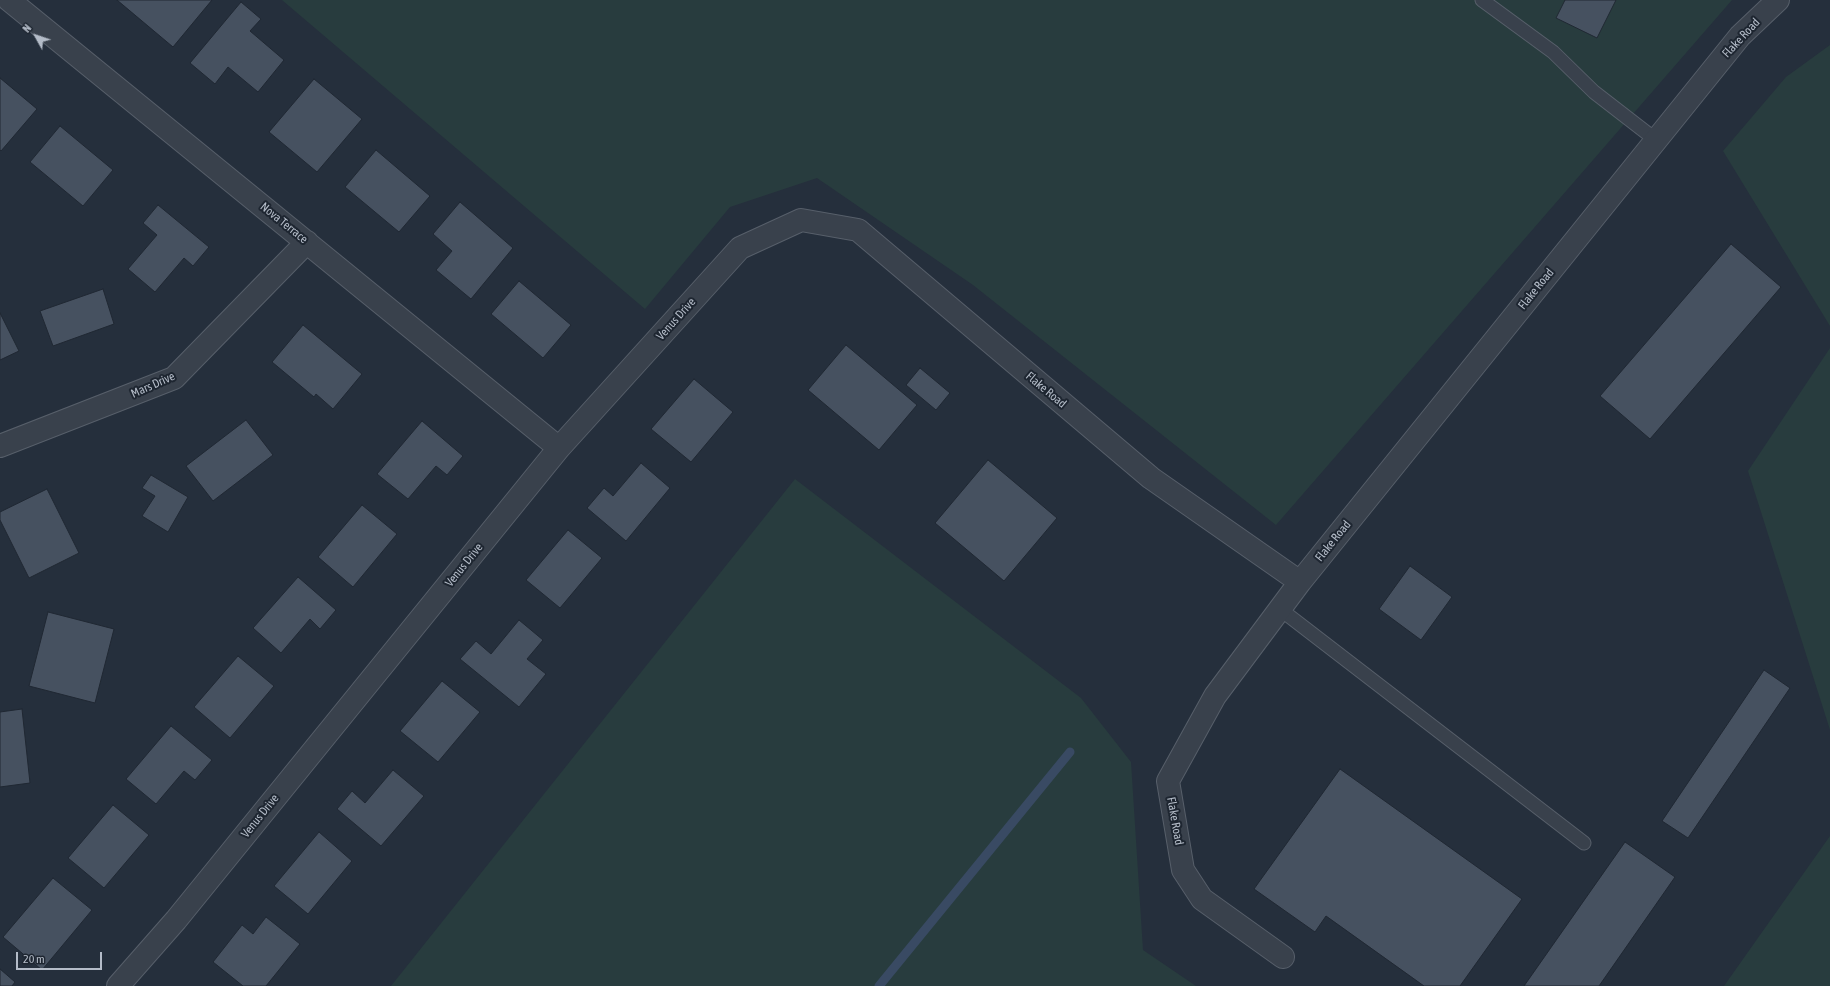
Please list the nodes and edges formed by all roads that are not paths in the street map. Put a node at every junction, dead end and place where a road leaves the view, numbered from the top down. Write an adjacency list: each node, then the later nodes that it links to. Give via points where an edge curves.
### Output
1 (9, 0): 6 (street, Nova Terrace)
2 (1482, 0): 4 (lane, via 1553,52 1594,92)
3 (1778, 0): 4 (street, Flake Road, via 1740,36)
4 (1656, 140): 9 (street, Flake Road)
5 (858, 230): 8 (street, Venus Drive, via 801,220 740,248); 9 (street, Flake Road, via 1151,478)
6 (307, 242): 7 (street, Mars Drive, via 174,378); 8 (street, Nova Terrace)
7 (0, 446)
8 (559, 448): 13 (street, Venus Drive, via 176,920)
9 (1300, 582): 10 (street, Flake Road)
10 (1280, 609): 11 (lane); 12 (street, Flake Road, via 1216,696 1168,781 1183,870 1202,899)
11 (1584, 843)
12 (1283, 957)
13 (118, 986)

